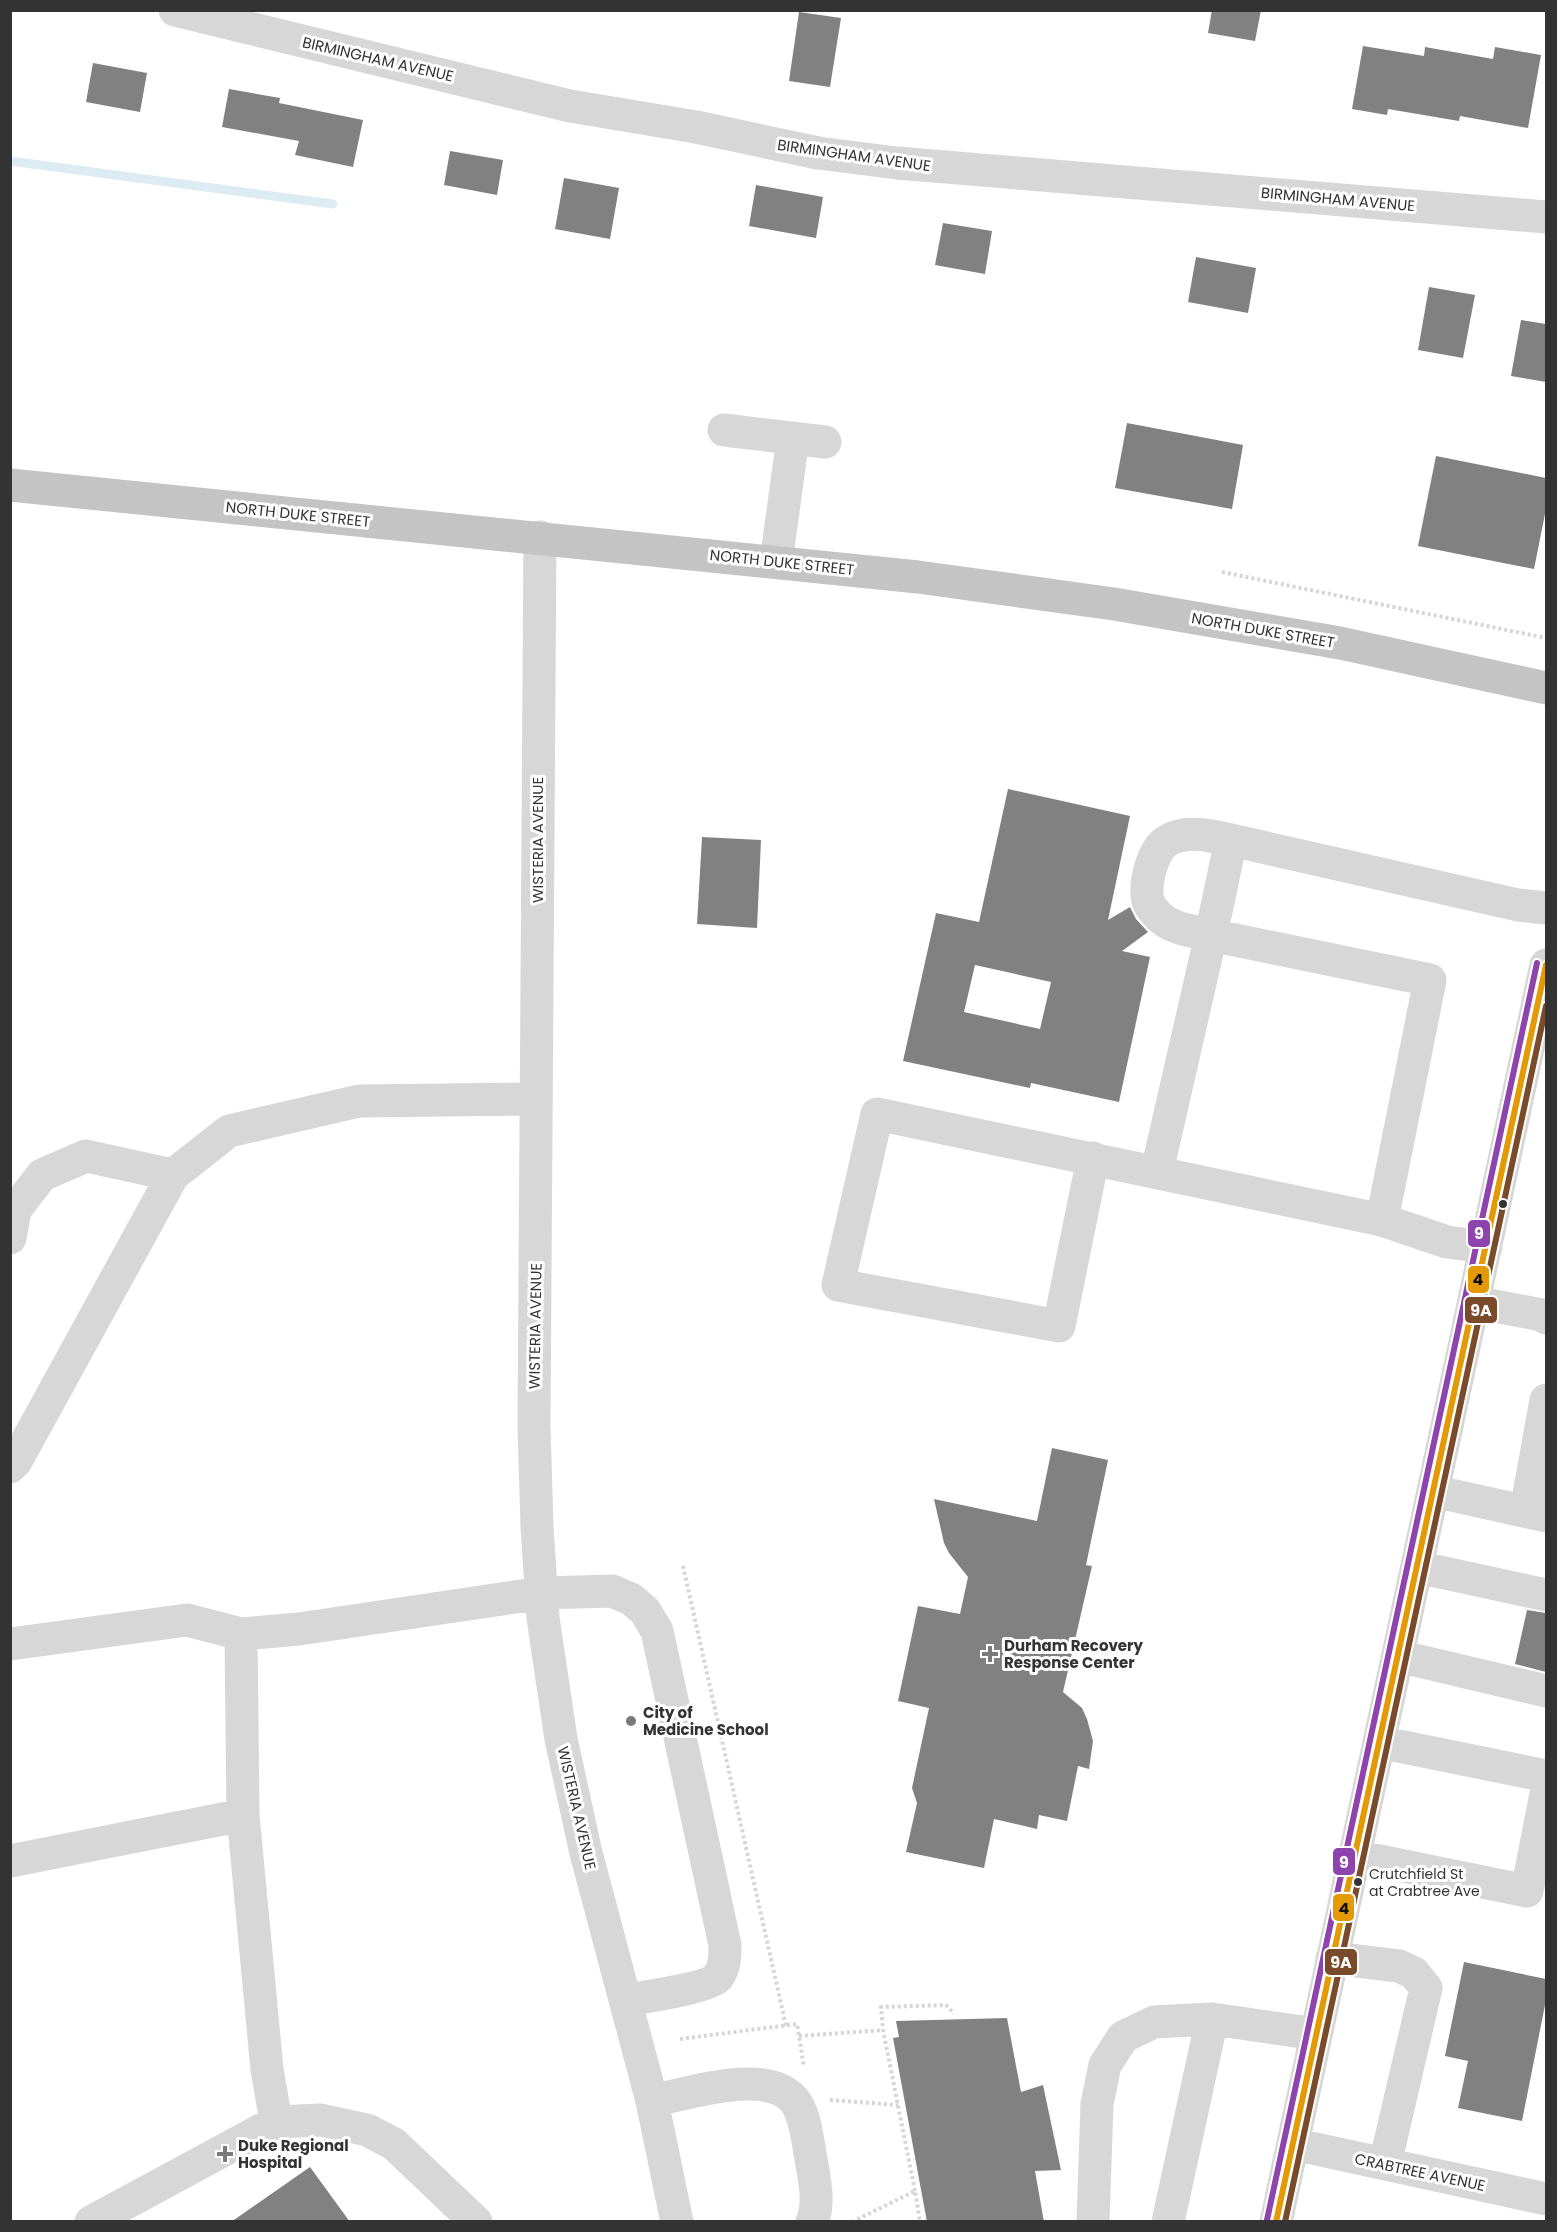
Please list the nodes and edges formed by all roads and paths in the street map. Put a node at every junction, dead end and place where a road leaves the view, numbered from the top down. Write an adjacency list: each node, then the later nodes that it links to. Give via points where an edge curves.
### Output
1 (175, 10): 2 (street, BIRMINGHAM AVENUE, via 570,106 818,153)
2 (1546, 217)
3 (724, 430): 4 (street)
4 (793, 438): 5 (street); 8 (street)
5 (825, 442)
6 (10, 485): 7 (highway, NORTH DUKE STREET)
7 (540, 537): 8 (highway, NORTH DUKE STREET); 16 (street, WISTERIA AVENUE)
8 (776, 562): 11 (highway, NORTH DUKE STREET, via 918,576 1114,604 1340,643)
9 (1222, 572): 10 (path)
10 (1546, 638)
11 (1546, 688)
12 (1231, 840): 13 (street); 14 (street); 14 (street, via 1183,835 1166,841 1155,854 1148,877 1148,902 1161,918 1179,928)
13 (1546, 908)
14 (1211, 935): 18 (street); 20 (street, via 1430,980)
15 (1546, 965): 22 (street)
16 (536, 1099): 19 (street, via 359,1101 229,1131); 31 (street, WISTERIA AVENUE, via 534,1426)
17 (1093, 1158): 17 (street, via 877,1114 838,1285 1059,1326); 18 (street)
18 (1157, 1172): 20 (street)
19 (173, 1175): 21 (street, via 86,1156 42,1175 15,1210); 26 (street)
20 (1382, 1220): 22 (street, via 1447,1242)
21 (10, 1238)
22 (1486, 1247): 23 (street)
23 (1474, 1302): 24 (street); 27 (street)
24 (1546, 1318)
25 (1546, 1400): 28 (street)
26 (10, 1467)
27 (1433, 1491): 28 (street); 30 (street)
28 (1536, 1514)
29 (683, 1566): 47 (path)
30 (1417, 1567): 32 (street); 35 (street)
31 (542, 1593): 33 (street); 44 (street, WISTERIA AVENUE, via 561,1739 589,1865); 44 (street, via 612,1591 631,1599 645,1611 657,1631 725,1945 724,1964 717,1978 698,1986)
32 (1546, 1595)
33 (241, 1634): 34 (street, via 187,1620); 40 (street)
34 (10, 1644)
35 (1398, 1656): 36 (street); 37 (street)
36 (1546, 1691)
37 (1379, 1742): 38 (street); 41 (street)
38 (1546, 1776)
39 (1546, 1794): 41 (street, via 1527,1891)
40 (243, 1815): 42 (street); 54 (street, via 267,2069)
41 (1354, 1856): 43 (street)
42 (10, 1861)
43 (1332, 1958): 49 (street); 56 (street, via 1399,1966 1414,1973 1426,1988)
44 (626, 2000): 52 (street, WISTERIA AVENUE)
45 (954, 2014): 48 (path, via 945,2005 880,2007)
46 (1212, 2019): 49 (street); 65 (street, via 1154,2022 1123,2037 1105,2065 1097,2104); 66 (street)
47 (786, 2026)
48 (883, 2030): 50 (path); 53 (path)
49 (1316, 2034): 55 (street)
50 (799, 2036)
51 (825, 2099): 53 (path)
52 (652, 2101): 61 (street, WISTERIA AVENUE); 62 (street, via 751,2083 782,2091 794,2099 804,2124 812,2171)
53 (898, 2105): 57 (path)
54 (276, 2122): 59 (street, via 321,2120 368,2130 394,2144); 60 (street)
55 (1293, 2145): 56 (street, CRABTREE AVENUE); 67 (street)
56 (1385, 2164): 58 (street, CRABTREE AVENUE)
57 (915, 2190): 63 (path); 64 (path)
58 (1546, 2199)
59 (473, 2221)
60 (91, 2222)
61 (677, 2222)
62 (812, 2222)
63 (852, 2222)
64 (920, 2222)
65 (1093, 2222)
66 (1168, 2222)
67 (1276, 2222)

